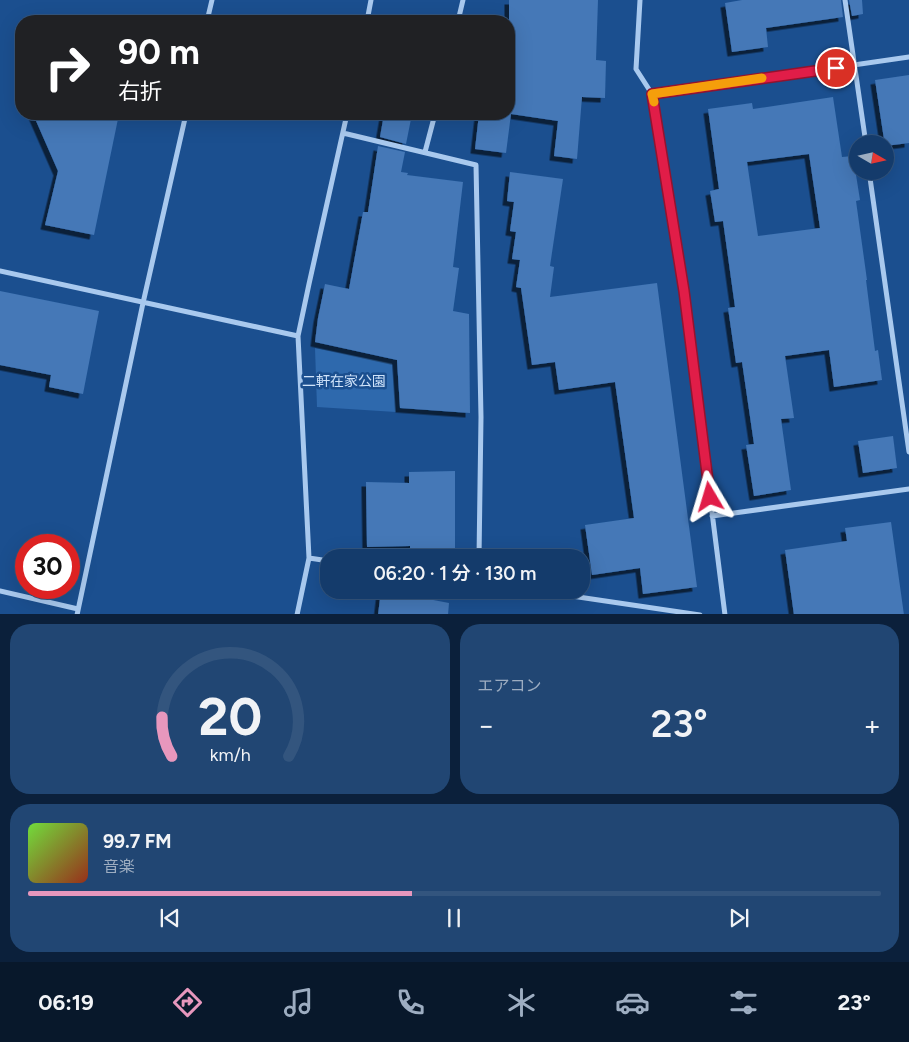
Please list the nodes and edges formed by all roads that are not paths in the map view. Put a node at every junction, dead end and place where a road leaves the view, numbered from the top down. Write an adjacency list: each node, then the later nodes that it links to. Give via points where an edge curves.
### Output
1 (212, 0): 6 (street)
2 (371, 0): 7 (street)
3 (463, 0): 8 (street)
4 (640, 0): 11 (street, via 636,69)
5 (845, 0): 10 (street)
6 (208, 15)
7 (367, 15)
8 (459, 15)
9 (909, 57): 10 (street)
10 (854, 65): 11 (street); 16 (street)
11 (652, 94): 24 (street, via 684,291)
12 (185, 120): 20 (street)
13 (346, 120): 15 (street)
14 (433, 120): 17 (street)
15 (343, 133): 17 (street); 21 (street)
16 (865, 135)
17 (425, 152): 25 (street, via 476,165 481,417)
18 (870, 180): 22 (street)
19 (0, 271): 20 (street)
20 (143, 303): 21 (street); 30 (street)
21 (298, 336): 26 (street)
22 (909, 452)
23 (909, 489): 24 (street)
24 (712, 516): 33 (street)
25 (479, 549)
26 (309, 558): 27 (street); 31 (street)
27 (320, 560)
28 (0, 591): 30 (street)
29 (590, 598): 32 (street)
30 (78, 612)
31 (297, 614)
32 (700, 614)
33 (725, 614)

